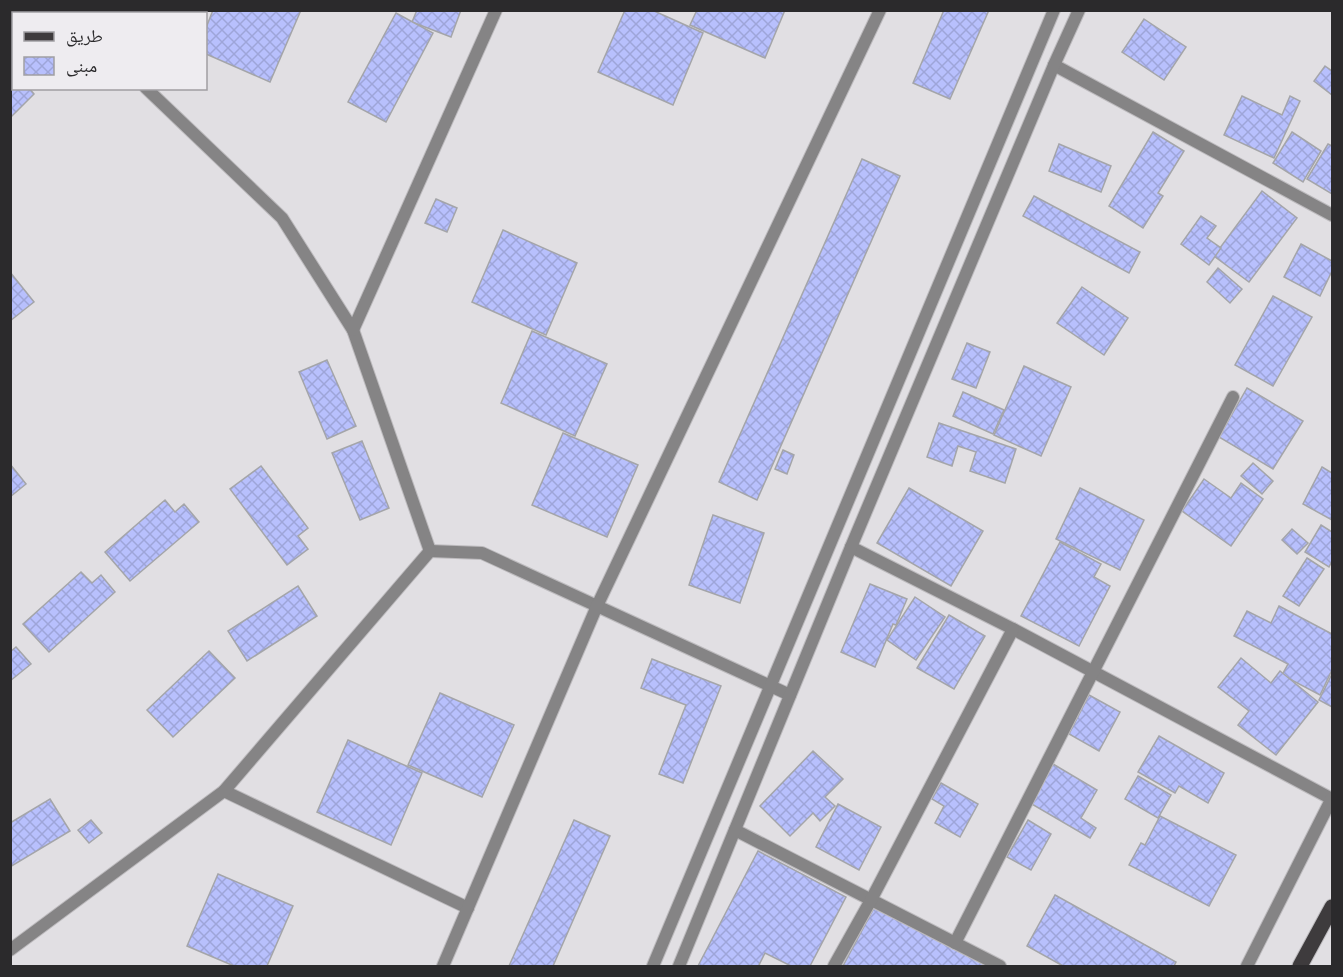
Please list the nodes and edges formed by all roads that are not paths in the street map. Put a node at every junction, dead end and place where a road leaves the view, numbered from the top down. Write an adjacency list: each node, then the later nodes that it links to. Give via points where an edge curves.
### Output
1 (496, 10): 8 (street)
2 (880, 10): 12 (street)
3 (1054, 10): 15 (street)
4 (1079, 10): 5 (street)
5 (1054, 65): 7 (street); 10 (street)
6 (148, 90): 8 (street, via 282,218)
7 (1332, 215)
8 (353, 330): 11 (street)
9 (1233, 397): 14 (street)
10 (850, 547): 13 (street); 16 (street)
11 (430, 551): 12 (street, via 482,553); 17 (street)
12 (597, 606): 15 (street); 22 (street)
13 (1013, 629): 14 (street); 20 (street)
14 (1094, 672): 18 (street); 23 (street)
15 (770, 687): 16 (street); 26 (street)
16 (790, 695): 19 (street)
17 (224, 791): 22 (street); 24 (street)
18 (1332, 799): 30 (street)
19 (735, 830): 20 (street); 27 (street)
20 (871, 900): 23 (street); 28 (street)
21 (1332, 906): 31 (main road)
22 (468, 908): 25 (street)
23 (955, 943): 29 (street)
24 (10, 950)
25 (443, 966)
26 (653, 966)
27 (679, 966)
28 (834, 966)
29 (1000, 966)
30 (1246, 966)
31 (1300, 966)

